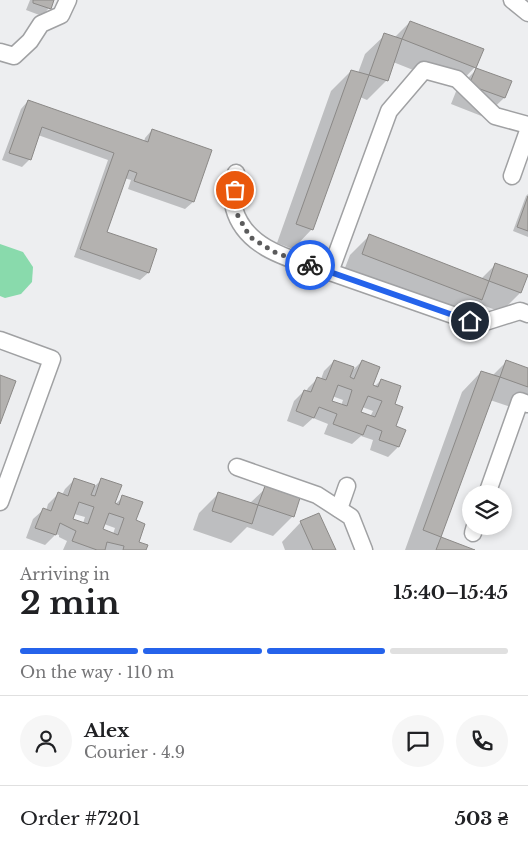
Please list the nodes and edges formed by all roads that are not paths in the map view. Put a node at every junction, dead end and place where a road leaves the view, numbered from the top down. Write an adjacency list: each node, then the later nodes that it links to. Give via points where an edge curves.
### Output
1 (68, 0): 4 (street, via 61,14 41,24 30,41 14,56)
2 (512, 0): 3 (street)
3 (528, 13)
4 (0, 52)
5 (528, 125): 9 (street, via 495,116 457,79 424,70 390,111)
6 (528, 131): 8 (street)
7 (236, 173): 9 (street, via 233,207 250,237 281,255)
8 (512, 176)
9 (330, 272): 10 (street, via 470,321 485,322 520,311)
10 (528, 314)
11 (0, 340): 16 (street, via 52,359)
12 (528, 404): 14 (street, via 520,401)
13 (237, 467): 17 (street, via 317,495)
14 (490, 485)
15 (347, 486): 17 (street)
16 (0, 502)
17 (339, 509): 18 (street, via 351,517)
18 (364, 550)

